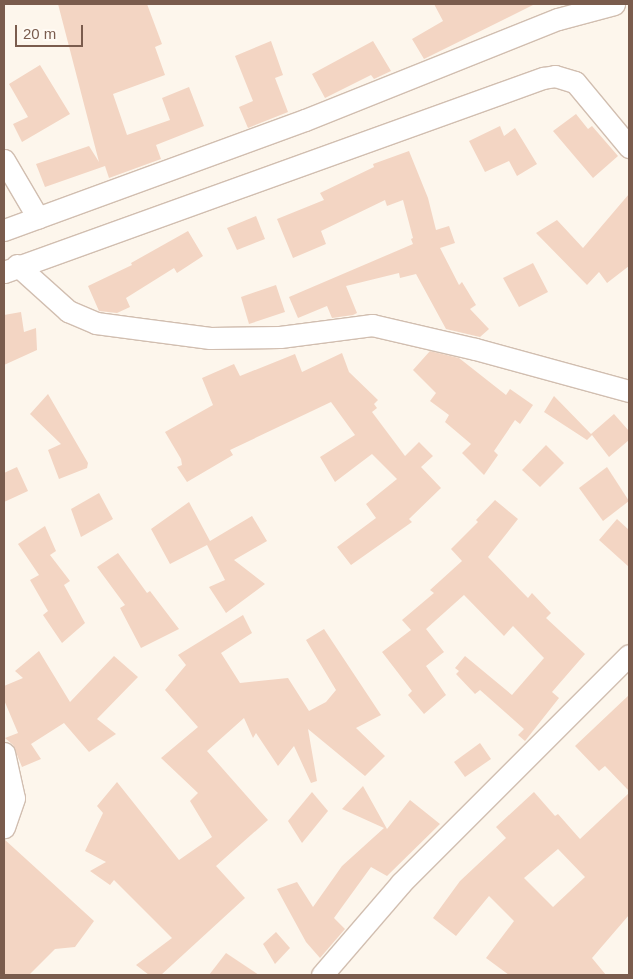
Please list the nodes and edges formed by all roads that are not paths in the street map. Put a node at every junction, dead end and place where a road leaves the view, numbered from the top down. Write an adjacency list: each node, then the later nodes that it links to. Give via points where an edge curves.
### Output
1 (614, 4): 2 (street)
2 (553, 11): 5 (street, via 304,120)
3 (629, 146): 7 (street, via 575,82 549,77)
4 (4, 160): 5 (street)
5 (38, 218): 6 (street)
6 (4, 230)
7 (10, 268): 8 (street, via 68,311 96,322 210,338 280,337 372,325 475,349)
8 (629, 392)
9 (629, 655): 12 (street, via 401,883)
10 (4, 753): 11 (street, via 14,798)
11 (4, 827)
12 (322, 975)

